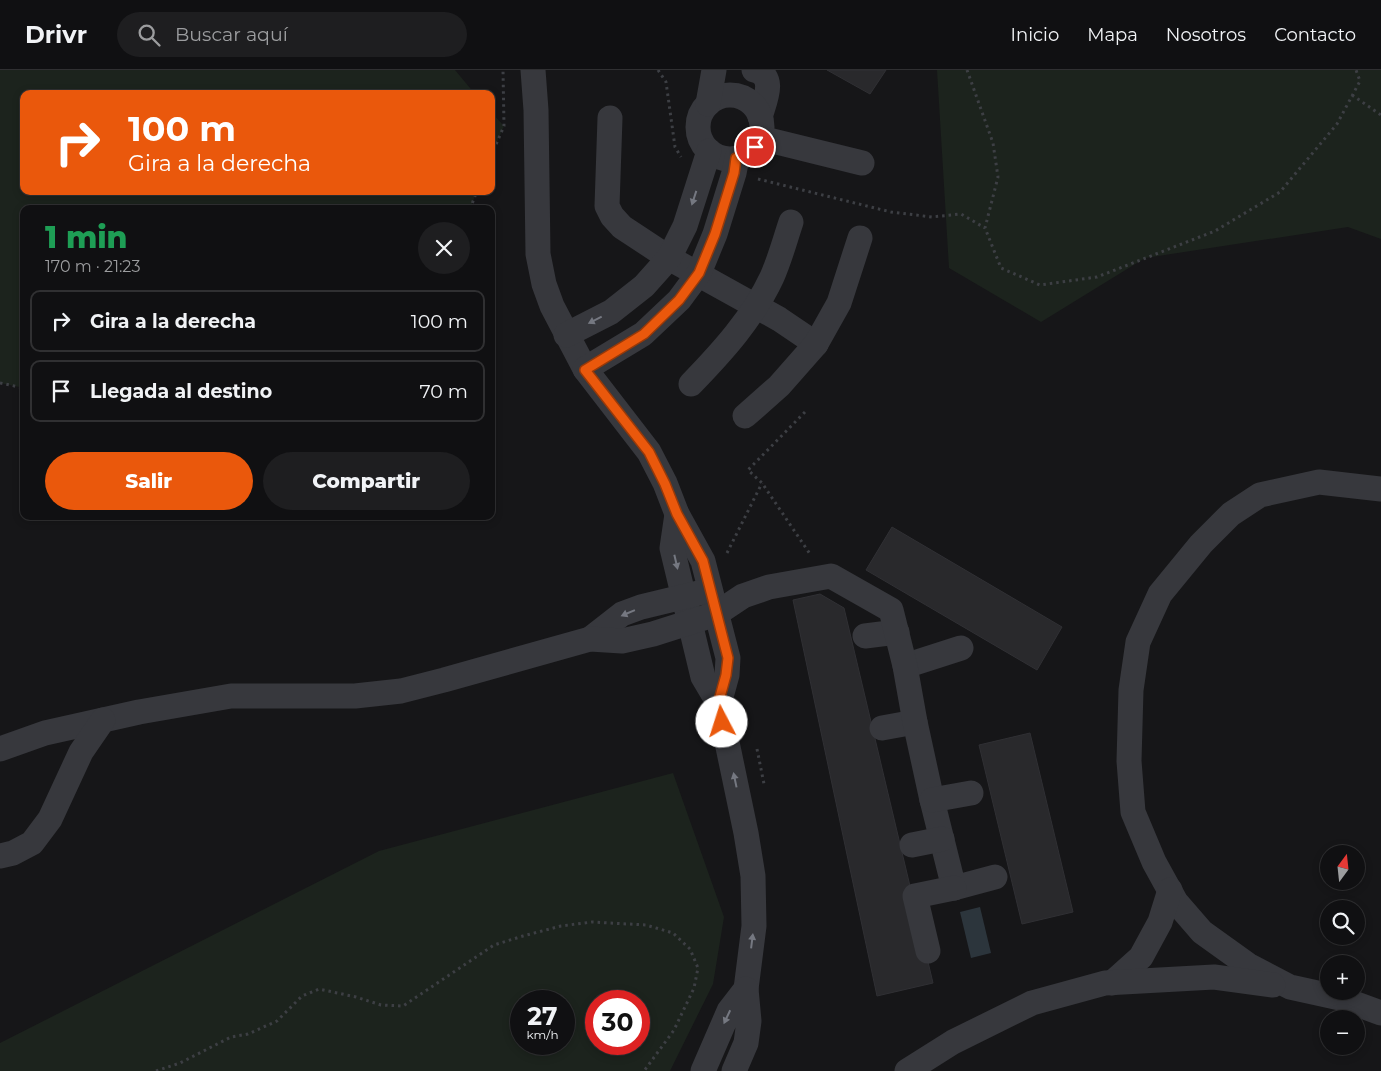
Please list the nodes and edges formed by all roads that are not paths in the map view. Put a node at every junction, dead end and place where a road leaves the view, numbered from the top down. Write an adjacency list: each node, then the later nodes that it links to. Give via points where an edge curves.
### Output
1 (533, 70): 15 (street, via 538,254 544,284)
2 (714, 70): 4 (street)
3 (754, 70): 6 (street, via 768,80)
4 (708, 104): 6 (street, via 727,95 748,100 755,107); 7 (street, via 698,122)
5 (610, 118): 12 (street, via 608,206 612,216 622,227)
6 (760, 127): 8 (street); 9 (street, via 755,147)
7 (707, 159): 9 (street, via 718,156); 12 (street, one-way to 12, via 685,226)
8 (862, 163)
9 (735, 166): 13 (street, via 715,234)
10 (791, 222): 14 (street, via 772,276)
11 (860, 238): 16 (street, via 839,303)
12 (669, 258): 13 (street); 15 (street, one-way to 15, via 644,286 611,312)
13 (699, 273): 14 (street); 17 (street, via 679,300 644,334)
14 (756, 306): 16 (street); 18 (street, via 725,349)
15 (566, 335): 17 (street)
16 (816, 344): 19 (street)
17 (585, 370): 21 (street, via 649,452)
18 (691, 384)
19 (745, 416)
20 (1381, 489): 44 (street, via 1320,482 1260,496 1231,514 1201,544 1160,594 1138,642 1131,690 1129,761 1133,812)
21 (677, 514): 22 (street, via 703,561); 24 (street, one-way to 24, via 672,548)
22 (711, 590): 23 (street); 24 (street); 25 (street)
23 (743, 596): 25 (street); 27 (street, via 769,587 831,576 891,610)
24 (684, 597): 26 (street); 29 (street, one-way to 29, via 622,614)
25 (716, 614): 26 (street); 32 (street, via 728,658)
26 (689, 623): 29 (street, via 622,641); 32 (street, via 703,677)
27 (897, 632): 28 (street); 31 (street)
28 (865, 636)
29 (590, 638): 33 (street, via 401,691 355,696 231,696)
30 (961, 648): 31 (street)
31 (905, 666): 34 (street)
32 (718, 704): 48 (street, one-way to 32, via 754,926 753,876)
33 (103, 720): 36 (street, via 45,733); 41 (street, via 81,752 50,819 32,843)
34 (915, 722): 35 (street); 38 (street)
35 (882, 728)
36 (0, 749)
37 (971, 793): 38 (street)
38 (932, 800): 39 (street)
39 (942, 839): 40 (street); 43 (street)
40 (912, 845)
41 (0, 856)
42 (995, 877): 43 (street)
43 (954, 888): 45 (street, via 915,896)
44 (1170, 890): 46 (street, via 1160,922 1141,957); 47 (street, via 1202,932 1248,965)
45 (928, 951)
46 (1112, 983): 47 (street, via 1214,978); 52 (street, via 1032,1003 953,1042)
47 (1290, 987): 49 (street, via 1340,998)
48 (746, 989): 50 (street, one-way to 50, via 729,1011); 51 (street, via 746,1043)
49 (1381, 1013)
50 (703, 1071)
51 (734, 1071)
52 (907, 1071)

